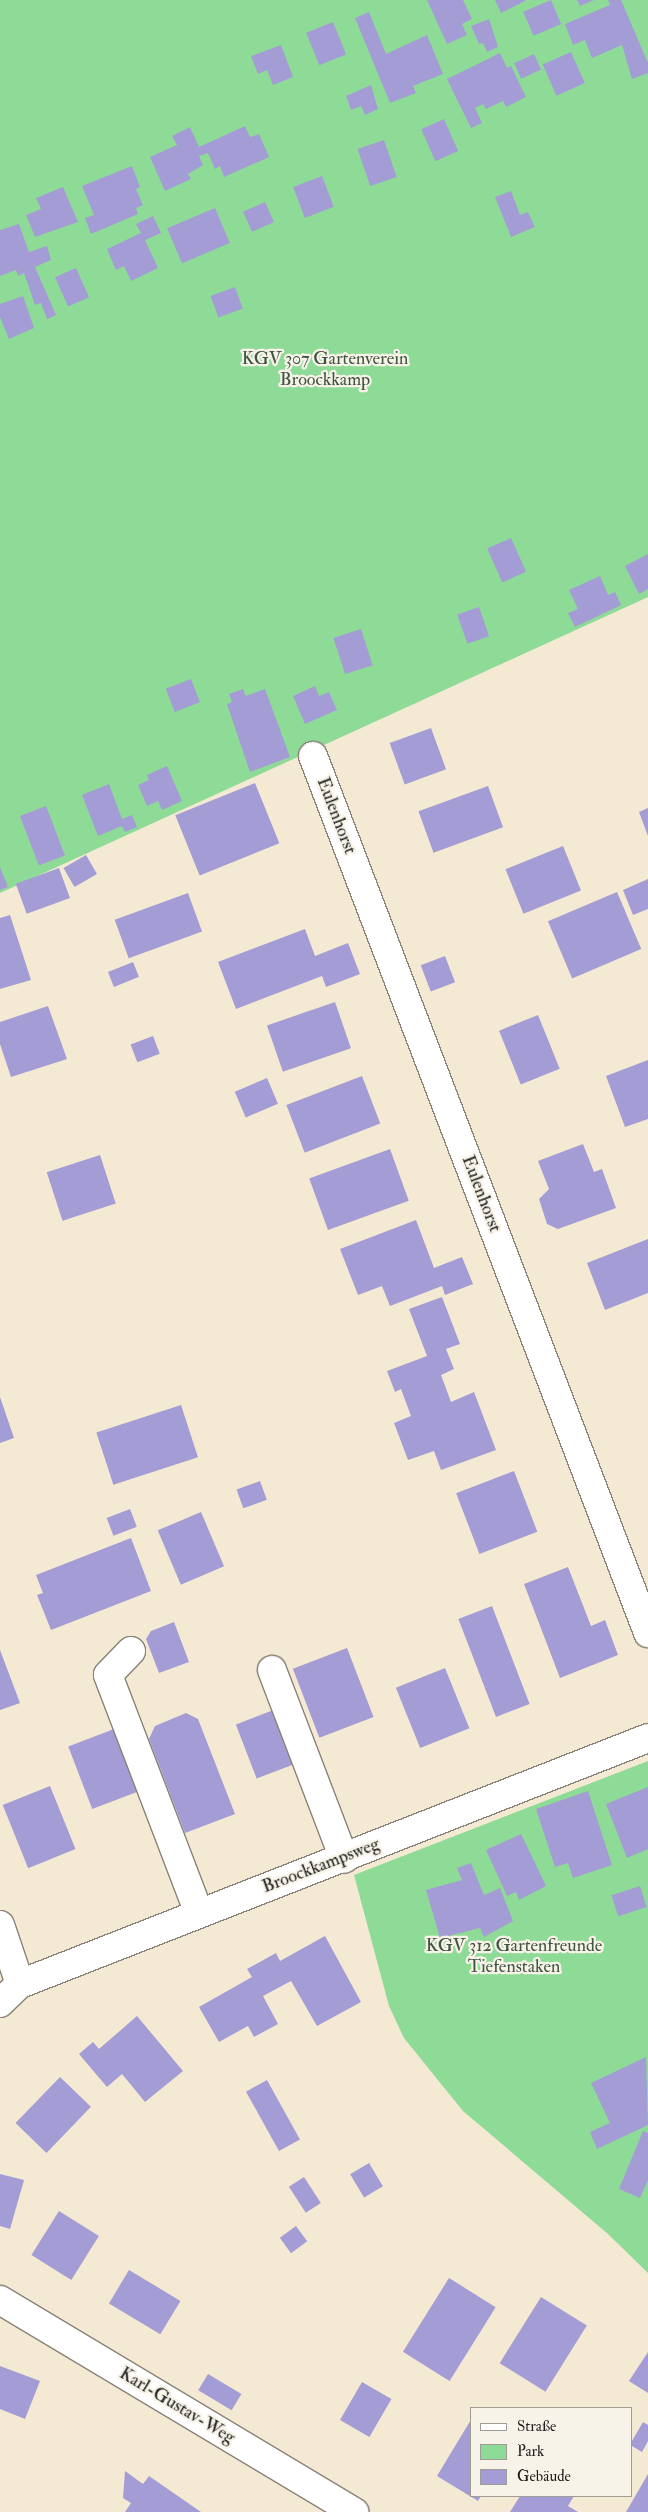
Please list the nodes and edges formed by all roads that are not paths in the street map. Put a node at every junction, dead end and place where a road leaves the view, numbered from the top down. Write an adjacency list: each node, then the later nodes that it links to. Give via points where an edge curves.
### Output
1 (314, 756): 2 (street, Eulenhorst)
2 (648, 1633)
3 (131, 1651): 7 (street, via 108,1675)
4 (272, 1670): 6 (street)
5 (648, 1738): 6 (street, Broockkampsweg)
6 (344, 1858): 7 (street, Broockkampsweg)
7 (199, 1913): 9 (street, Broockkampsweg)
8 (0, 1925): 9 (street)
9 (20, 1984): 10 (street, Broockkampsweg)
10 (0, 2003)
11 (0, 2300): 12 (street, Karl-Gustav-Weg)
12 (354, 2512)

